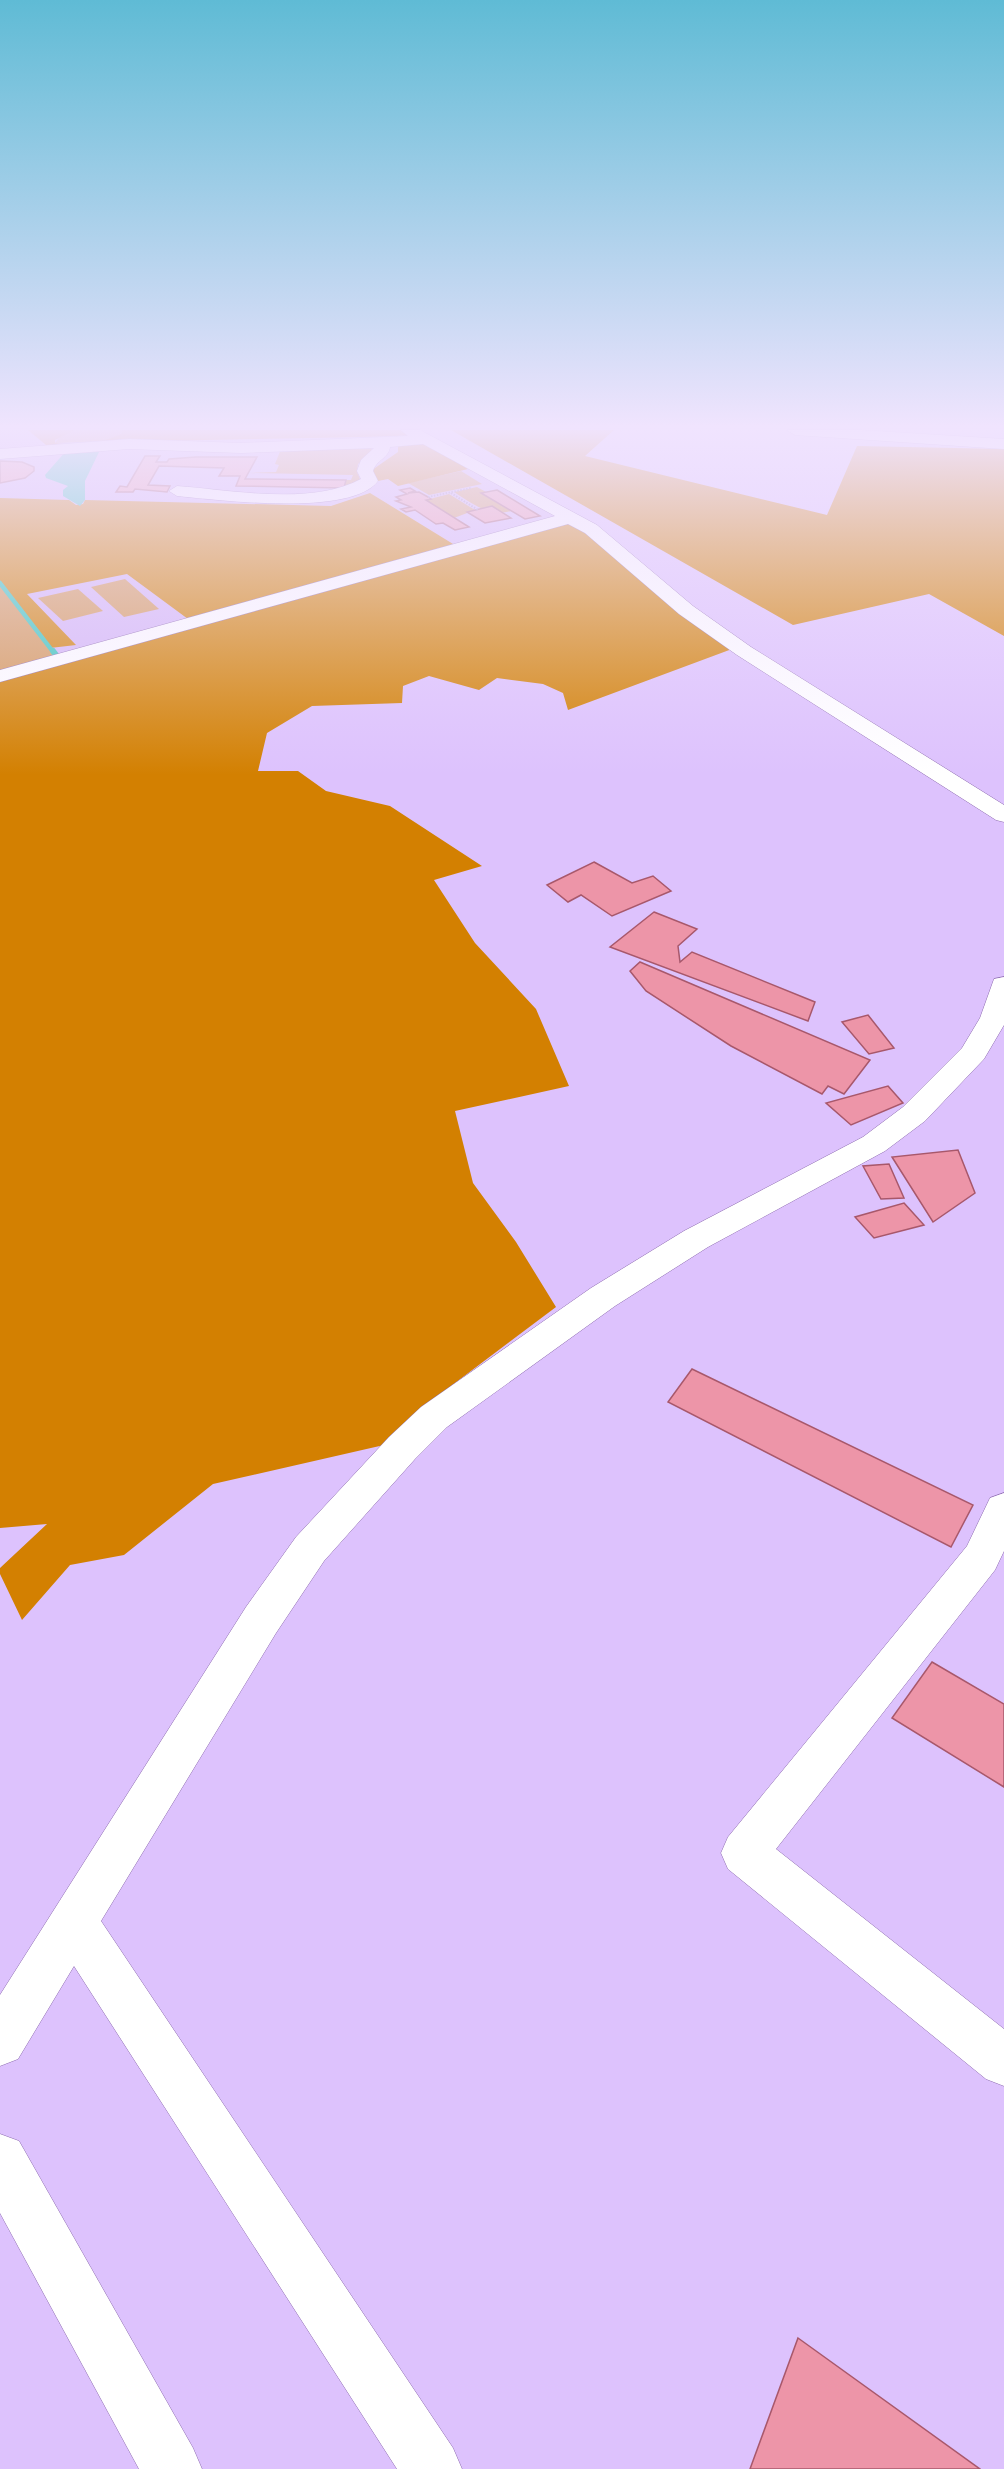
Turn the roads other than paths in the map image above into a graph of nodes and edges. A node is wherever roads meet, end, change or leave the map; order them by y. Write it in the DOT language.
graph roads {
  1 [pos="471,545"];
  2 [pos="609,545"];
  3 [pos="0,675"];
  4 [pos="1004,815"];
  5 [pos="1004,985"];
  6 [pos="1004,1509"];
  7 [pos="74,1923"];
  8 [pos="0,2041"];
  9 [pos="1004,2061"];
  10 [pos="0,2160"];
  11 [pos="172,2469"];
  12 [pos="432,2469"];
  1 -- 3 [label="street"];
  2 -- 4 [label="street"];
  5 -- 7 [label="street"];
  6 -- 9 [label="street"];
  7 -- 8 [label="street"];
  7 -- 12 [label="street"];
  10 -- 11 [label="street"];
}
